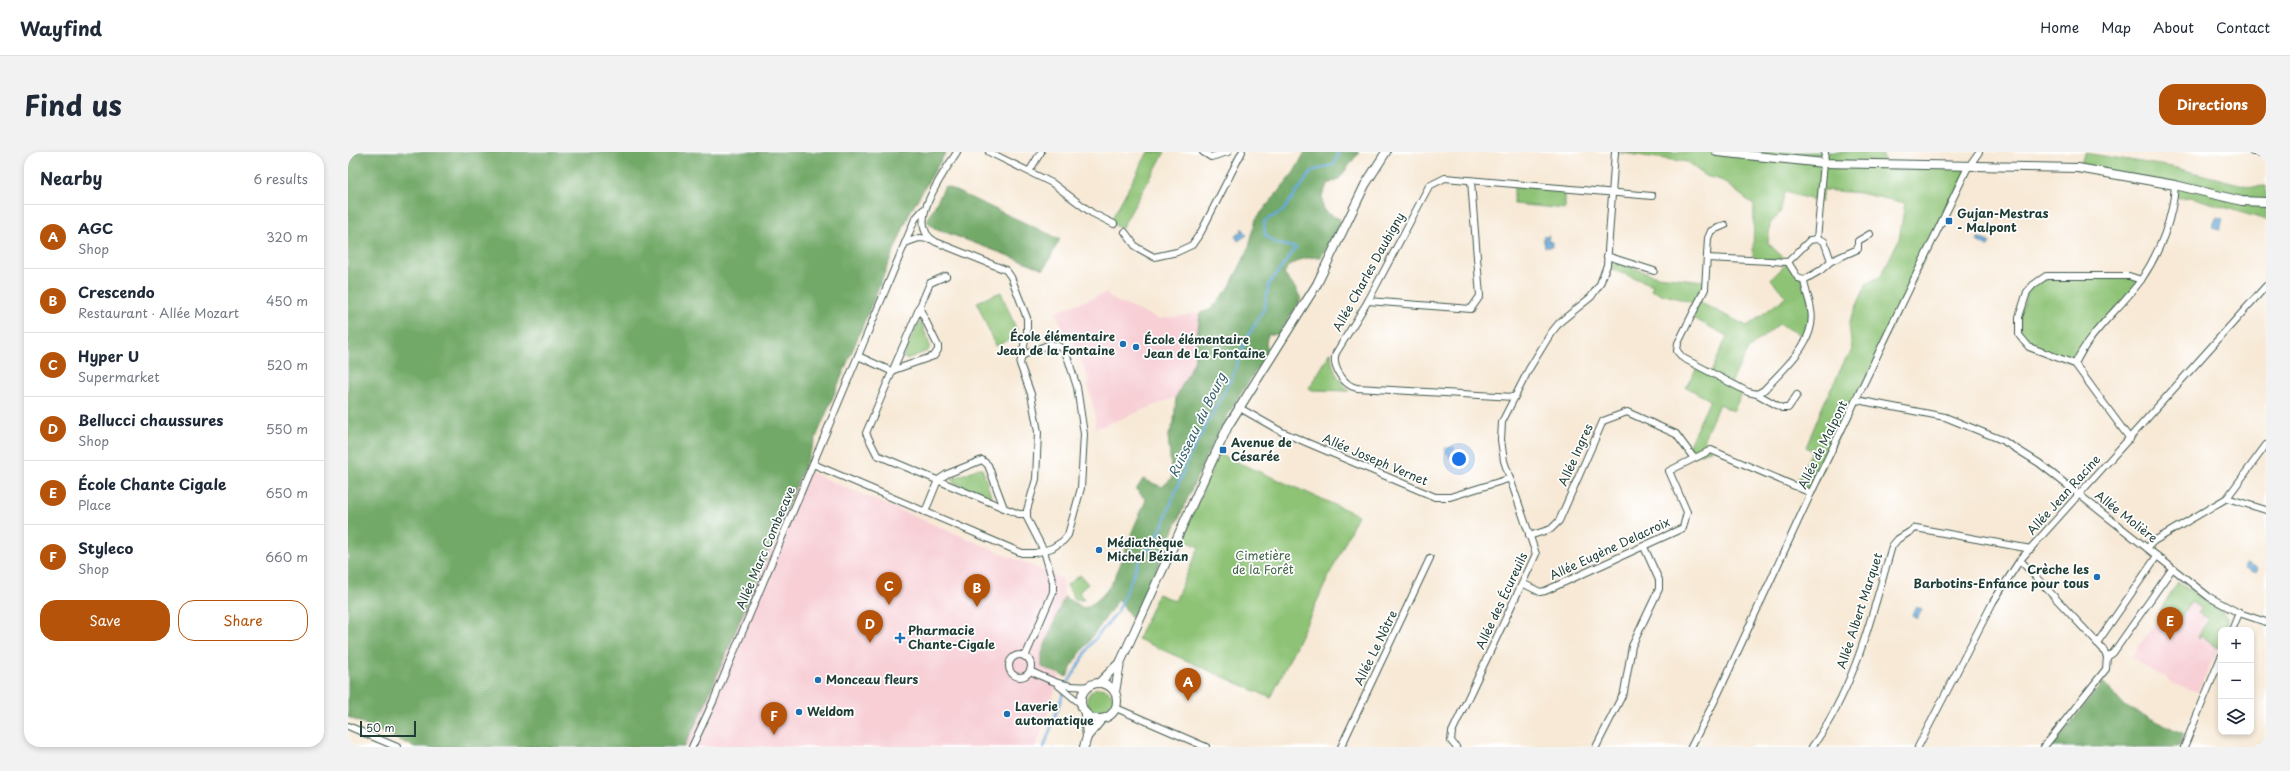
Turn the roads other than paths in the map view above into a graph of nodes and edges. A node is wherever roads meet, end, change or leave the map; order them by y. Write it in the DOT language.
graph roads {
  1 [pos="956,152"];
  2 [pos="989,152"];
  3 [pos="1042,152"];
  4 [pos="1203,152"];
  5 [pos="1228,152"];
  6 [pos="1241,152"];
  7 [pos="1379,152"];
  8 [pos="1386,152"];
  9 [pos="1615,152"];
  10 [pos="1717,152"];
  11 [pos="1825,152"];
  12 [pos="2253,152"];
  13 [pos="2266,153"];
  14 [pos="1978,154"];
  15 [pos="1824,163"];
  16 [pos="1970,165"];
  17 [pos="1375,167"];
  18 [pos="1030,170"];
  19 [pos="1471,181"];
  20 [pos="2175,185"];
  21 [pos="1612,193"];
  22 [pos="1652,196"];
  23 [pos="2266,202"];
  24 [pos="924,209"];
  25 [pos="1114,224"];
  26 [pos="1725,226"];
  27 [pos="1125,232"];
  28 [pos="1870,234"];
  29 [pos="930,239"];
  30 [pos="1817,239"];
  31 [pos="904,243"];
  32 [pos="1607,256"];
  33 [pos="1707,258"];
  34 [pos="1831,261"];
  35 [pos="1788,262"];
  36 [pos="1654,271"];
  37 [pos="946,276"];
  38 [pos="1804,280"];
  39 [pos="2141,280"];
  40 [pos="2266,286"];
  41 [pos="1368,301"];
  42 [pos="919,307"];
  43 [pos="858,356"];
  44 [pos="1021,356"];
  45 [pos="2075,364"];
  46 [pos="891,371"];
  47 [pos="1757,394"];
  48 [pos="1797,395"];
  49 [pos="1514,397"];
  50 [pos="1857,400"];
  51 [pos="1238,407"];
  52 [pos="2130,439"];
  53 [pos="2266,445"];
  54 [pos="1693,457"];
  55 [pos="813,464"];
  56 [pos="1508,478"];
  57 [pos="938,480"];
  58 [pos="1811,493"];
  59 [pos="2078,494"];
  60 [pos="2227,498"];
  61 [pos="1004,508"];
  62 [pos="2266,510"];
  63 [pos="925,512"];
  64 [pos="1027,514"];
  65 [pos="1529,536"];
  66 [pos="1644,547"];
  67 [pos="2031,548"];
  68 [pos="2148,548"];
  69 [pos="1044,551"];
  70 [pos="2158,556"];
  71 [pos="1430,558"];
  72 [pos="2020,560"];
  73 [pos="2172,568"];
  74 [pos="1524,584"];
  75 [pos="2239,614"];
  76 [pos="2266,622"];
  77 [pos="2233,627"];
  78 [pos="2097,643"];
  79 [pos="1026,657"];
  80 [pos="2107,657"];
  81 [pos="1120,663"];
  82 [pos="2219,663"];
  83 [pos="1030,670"];
  84 [pos="1056,683"];
  85 [pos="1099,683"];
  86 [pos="1089,686"];
  87 [pos="1115,692"];
  88 [pos="1081,704"];
  89 [pos="1116,708"];
  90 [pos="1085,714"];
  91 [pos="1101,720"];
  92 [pos="348,726"];
  93 [pos="1087,737"];
  94 [pos="2266,744"];
  95 [pos="397,747"];
  96 [pos="692,747"];
  97 [pos="1084,747"];
  98 [pos="1206,747"];
  99 [pos="1341,747"];
  100 [pos="1456,747"];
  101 [pos="1596,747"];
  102 [pos="1691,747"];
  103 [pos="1812,747"];
  104 [pos="1918,747"];
  105 [pos="2044,747"];
  106 [pos="2184,747"];
  107 [pos="2263,747"];
  1 -- 24 [label="street, Allée Marc Combecave"];
  2 -- 18 [label="street"];
  3 -- 18 [label="street"];
  4 -- 5 [label="street"];
  6 -- 27 [label="street"];
  7 -- 17 [label="street"];
  8 -- 17 [label="street"];
  9 -- 21 [label="street, Allée des Écureuils"];
  10 -- 15 [label="street"];
  11 -- 15 [label="street"];
  12 -- 13 [label="street"];
  14 -- 16 [label="street, Allée de Malpont"];
  15 -- 16 [label="street"];
  15 -- 30 [label="street"];
  16 -- 20 [label="street"];
  16 -- 50 [label="street, Allée de Malpont"];
  17 -- 51 [label="street"];
  18 -- 25 [label="street"];
  19 -- 21 [label="street, Allée Charles Daubigny"];
  19 -- 41 [label="street, Allée Charles Daubigny"];
  19 -- 41 [label="street"];
  20 -- 23 [label="street"];
  20 -- 39 [label="street"];
  21 -- 22 [label="street"];
  21 -- 32 [label="street, Allée des Écureuils"];
  24 -- 29 [label="street, Allée Marc Combecave"];
  24 -- 31 [label="street, Allée Marc Combecave"];
  26 -- 33 [label="street"];
  28 -- 34 [label="street"];
  29 -- 31 [label="street"];
  29 -- 44 [label="street"];
  30 -- 34 [label="street"];
  30 -- 35 [label="street"];
  31 -- 43 [label="street, Allée Marc Combecave"];
  32 -- 36 [label="street"];
  32 -- 49 [label="street, Allée des Écureuils"];
  33 -- 35 [label="street"];
  33 -- 47 [label="street"];
  34 -- 38 [label="street"];
  35 -- 38 [label="street"];
  37 -- 42 [label="street"];
  38 -- 47 [label="street"];
  39 -- 45 [label="street"];
  39 -- 45 [label="street"];
  40 -- 52 [label="street, Allée Jean Racine"];
  41 -- 49 [label="street, Allée Charles Daubigny"];
  42 -- 46 [label="street"];
  42 -- 46 [label="street"];
  43 -- 46 [label="street"];
  43 -- 55 [label="street, Allée Marc Combecave"];
  44 -- 64 [label="street"];
  44 -- 69 [label="street"];
  45 -- 52 [label="street"];
  46 -- 57 [label="street"];
  47 -- 48 [label="street"];
  49 -- 56 [label="street, Allée des Écureuils"];
  50 -- 58 [label="street, Allée de Malpont"];
  50 -- 59 [label="street, Allée Molière"];
  51 -- 56 [label="street, Allée Joseph Vernet"];
  51 -- 81 [label="street"];
  52 -- 59 [label="street, Allée Jean Racine"];
  53 -- 60 [label="street"];
  54 -- 58 [label="street, Allée Eugène Delacroix"];
  54 -- 65 [label="street, Allée Ingres"];
  54 -- 66 [label="street, Allée Eugène Delacroix"];
  55 -- 63 [label="street"];
  55 -- 96 [label="street, Allée Marc Combecave"];
  56 -- 65 [label="street, Allée des Écureuils"];
  57 -- 61 [label="street"];
  57 -- 61 [label="street"];
  57 -- 63 [label="street"];
  58 -- 102 [label="street, Allée de Malpont"];
  59 -- 67 [label="street, Allée Jean Racine"];
  59 -- 68 [label="street, Allée Molière"];
  60 -- 62 [label="street"];
  60 -- 68 [label="street"];
  61 -- 64 [label="street"];
  63 -- 69 [label="street"];
  64 -- 69 [label="street"];
  65 -- 74 [label="street, Allée des Écureuils"];
  66 -- 74 [label="street, Allée Eugène Delacroix"];
  66 -- 101 [label="street"];
  67 -- 72 [label="street, Allée Jean Racine"];
  67 -- 103 [label="street, Allée Albert Marquet"];
  68 -- 70 [label="street, Allée Molière"];
  69 -- 79 [label="street"];
  70 -- 73 [label="street, Allée Molière"];
  70 -- 78 [label="street"];
  71 -- 99 [label="street, Allée Le Nôtre"];
  72 -- 78 [label="street"];
  72 -- 104 [label="street, Allée Jean Racine"];
  73 -- 75 [label="street, Allée Molière"];
  73 -- 80 [label="street"];
  74 -- 100 [label="street, Allée des Écureuils"];
  75 -- 76 [label="street, Allée Molière"];
  75 -- 77 [label="street"];
  78 -- 80 [label="street"];
  79 -- 83 [label="street"];
  79 -- 83 [label="street"];
  80 -- 105 [label="street"];
  81 -- 85 [label="street"];
  81 -- 87 [label="street"];
  82 -- 106 [label="street"];
  83 -- 84 [label="street"];
  84 -- 86 [label="street"];
  84 -- 88 [label="street"];
  85 -- 86 [label="street"];
  85 -- 87 [label="street"];
  86 -- 88 [label="street"];
  87 -- 89 [label="street"];
  88 -- 90 [label="street"];
  89 -- 91 [label="street"];
  89 -- 98 [label="street"];
  90 -- 91 [label="street"];
  90 -- 93 [label="street"];
  91 -- 93 [label="street"];
  92 -- 95 [label="street"];
  93 -- 97 [label="street"];
  94 -- 107 [label="street"];
}
